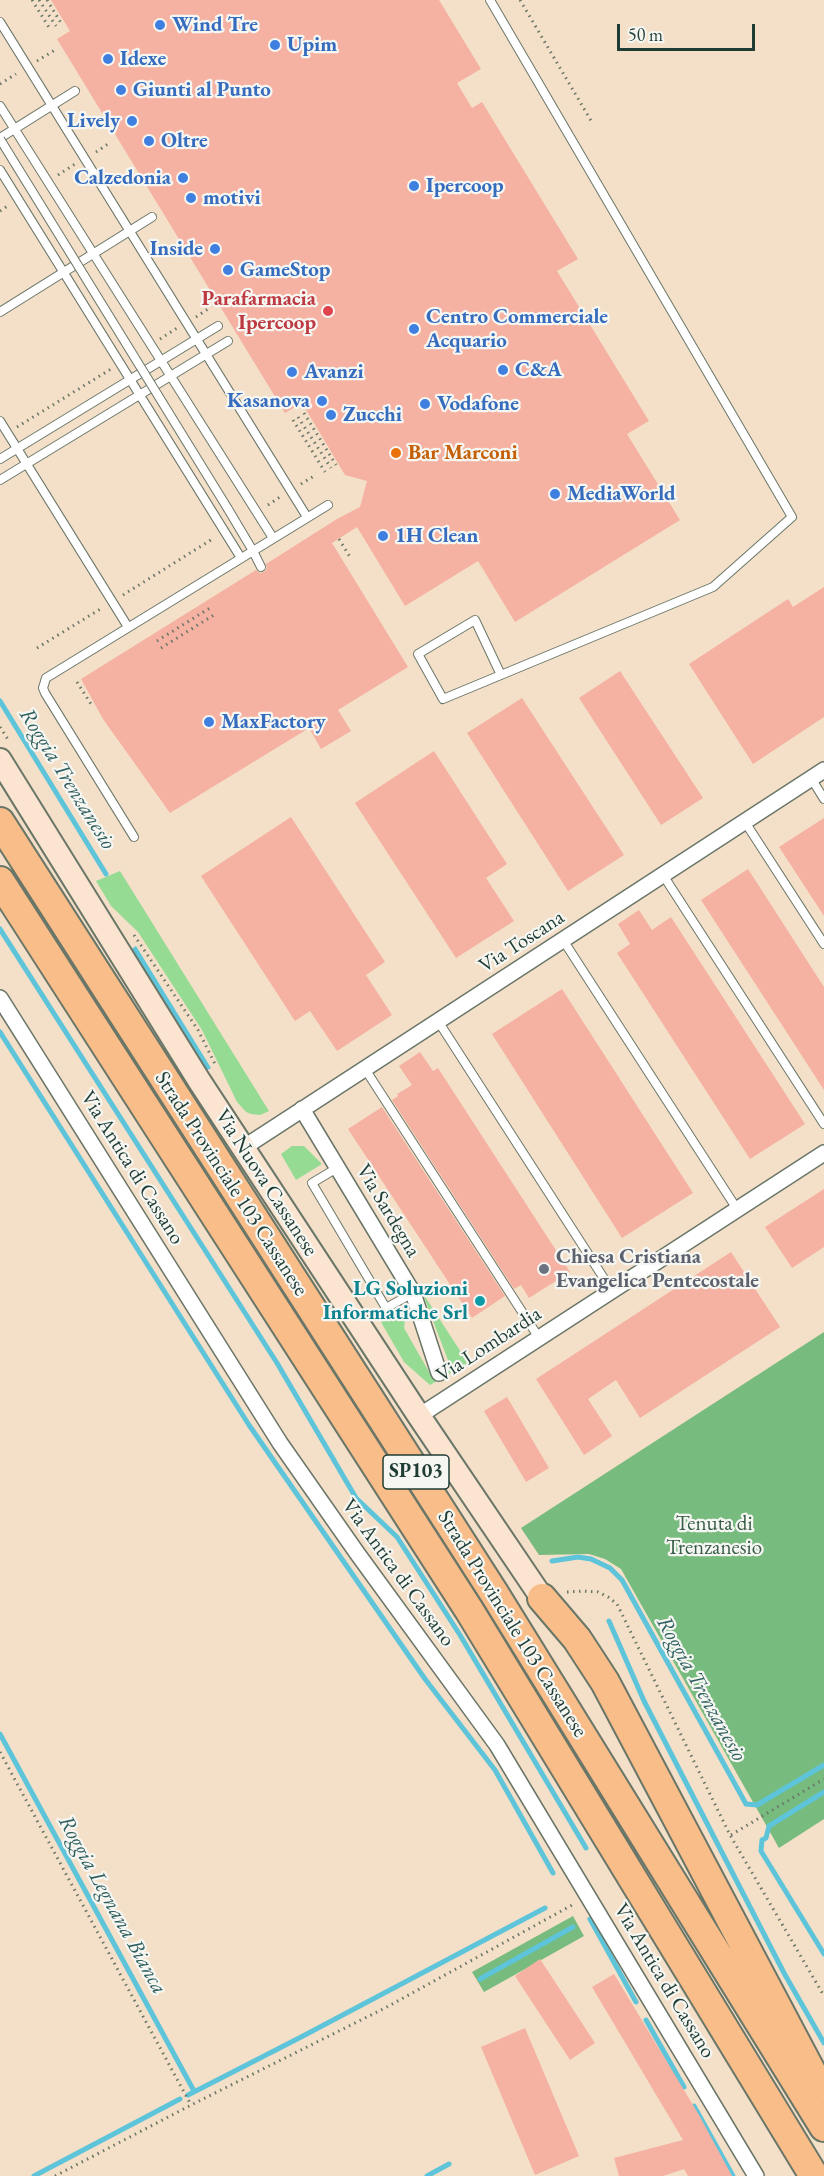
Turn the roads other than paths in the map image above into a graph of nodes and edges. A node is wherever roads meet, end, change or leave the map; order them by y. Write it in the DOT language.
graph roads {
  1 [pos="490,0"];
  2 [pos="0,22"];
  3 [pos="75,91"];
  4 [pos="0,106"];
  5 [pos="52,106"];
  6 [pos="14,129"];
  7 [pos="0,138"];
  8 [pos="0,170"];
  9 [pos="152,217"];
  10 [pos="129,231"];
  11 [pos="93,254"];
  12 [pos="64,272"];
  13 [pos="0,312"];
  14 [pos="218,326"];
  15 [pos="196,339"];
  16 [pos="228,341"];
  17 [pos="206,354"];
  18 [pos="161,362"];
  19 [pos="171,377"];
  20 [pos="131,380"];
  21 [pos="140,395"];
  22 [pos="0,421"];
  23 [pos="17,449"];
  24 [pos="0,459"];
  25 [pos="27,464"];
  26 [pos="0,480"];
  27 [pos="328,505"];
  28 [pos="307,517"];
  29 [pos="273,538"];
  30 [pos="253,551"];
  31 [pos="241,558"];
  32 [pos="261,567"];
  33 [pos="128,627"];
  34 [pos="501,675"];
  35 [pos="0,760"];
  36 [pos="818,774"];
  37 [pos="824,799"];
  38 [pos="0,822"];
  39 [pos="745,822"];
  40 [pos="134,837"];
  41 [pos="663,875"];
  42 [pos="3,888"];
  43 [pos="563,940"];
  44 [pos="824,944"];
  45 [pos="0,998"];
  46 [pos="438,1022"];
  47 [pos="365,1069"];
  48 [pos="302,1110"];
  49 [pos="824,1125"];
  50 [pos="243,1148"];
  51 [pos="824,1152"];
  52 [pos="337,1168"];
  53 [pos="737,1209"];
  54 [pos="612,1291"];
  55 [pos="413,1293"];
  56 [pos="538,1338"];
  57 [pos="439,1373"];
  58 [pos="419,1416"];
  59 [pos="542,1598"];
  60 [pos="824,2097"];
  61 [pos="824,2127"];
  62 [pos="756,2176"];
  63 [pos="814,2176"];
  1 -- 34 [label="lane"];
  2 -- 5 [label="lane"];
  3 -- 5 [label="lane"];
  4 -- 6 [label="lane"];
  5 -- 6 [label="lane"];
  5 -- 10 [label="lane"];
  6 -- 7 [label="lane"];
  6 -- 11 [label="lane"];
  7 -- 30 [label="lane, bridge"];
  8 -- 12 [label="lane"];
  9 -- 10 [label="lane"];
  10 -- 11 [label="lane"];
  10 -- 15 [label="lane"];
  11 -- 12 [label="lane"];
  11 -- 18 [label="lane"];
  12 -- 13 [label="lane"];
  12 -- 20 [label="lane"];
  14 -- 15 [label="lane"];
  15 -- 17 [label="lane"];
  15 -- 18 [label="lane"];
  16 -- 17 [label="lane"];
  17 -- 19 [label="lane"];
  17 -- 28 [label="lane"];
  18 -- 19 [label="lane"];
  18 -- 20 [label="lane"];
  19 -- 21 [label="lane"];
  19 -- 29 [label="lane"];
  20 -- 21 [label="lane"];
  20 -- 23 [label="lane"];
  21 -- 25 [label="lane"];
  21 -- 31 [label="lane"];
  22 -- 23 [label="lane"];
  23 -- 24 [label="lane"];
  23 -- 25 [label="lane"];
  25 -- 26 [label="lane"];
  25 -- 33 [label="lane"];
  27 -- 28 [label="lane"];
  28 -- 29 [label="lane"];
  29 -- 30 [label="lane"];
  30 -- 31 [label="lane"];
  30 -- 32 [label="lane"];
  31 -- 33 [label="lane"];
  33 -- 40 [label="lane"];
  34 -- 34 [label="lane"];
  35 -- 50 [label="street, Via Nuova Cassanese / SP103"];
  36 -- 37 [label="lane"];
  36 -- 39 [label="street, Via Toscana"];
  38 -- 61 [label="highway, Strada Provinciale 103 Cassanese / SP103"];
  39 -- 41 [label="street, Via Toscana"];
  39 -- 44 [label="lane"];
  41 -- 43 [label="street, Via Toscana"];
  41 -- 49 [label="lane"];
  42 -- 63 [label="highway, Strada Provinciale 103 Cassanese / SP103"];
  43 -- 46 [label="street, Via Toscana"];
  43 -- 53 [label="lane"];
  45 -- 62 [label="street, Via Antica di Cassano"];
  46 -- 47 [label="street, Via Toscana"];
  46 -- 54 [label="lane"];
  47 -- 48 [label="street, Via Toscana"];
  47 -- 56 [label="lane"];
  48 -- 50 [label="street, Via Toscana"];
  48 -- 52 [label="street, Via Sardegna"];
  50 -- 58 [label="street, Via Nuova Cassanese / SP103"];
  51 -- 53 [label="street, Via Lombardia"];
  52 -- 55 [label="street, Via Sardegna"];
  52 -- 55 [label="lane"];
  53 -- 54 [label="street, Via Lombardia"];
  54 -- 56 [label="street, Via Lombardia"];
  55 -- 57 [label="street, Via Sardegna"];
  56 -- 58 [label="street, Via Lombardia"];
  58 -- 59 [label="street, Via Nuova Cassanese / SP103"];
  59 -- 60 [label="highway, SP103"];
}
